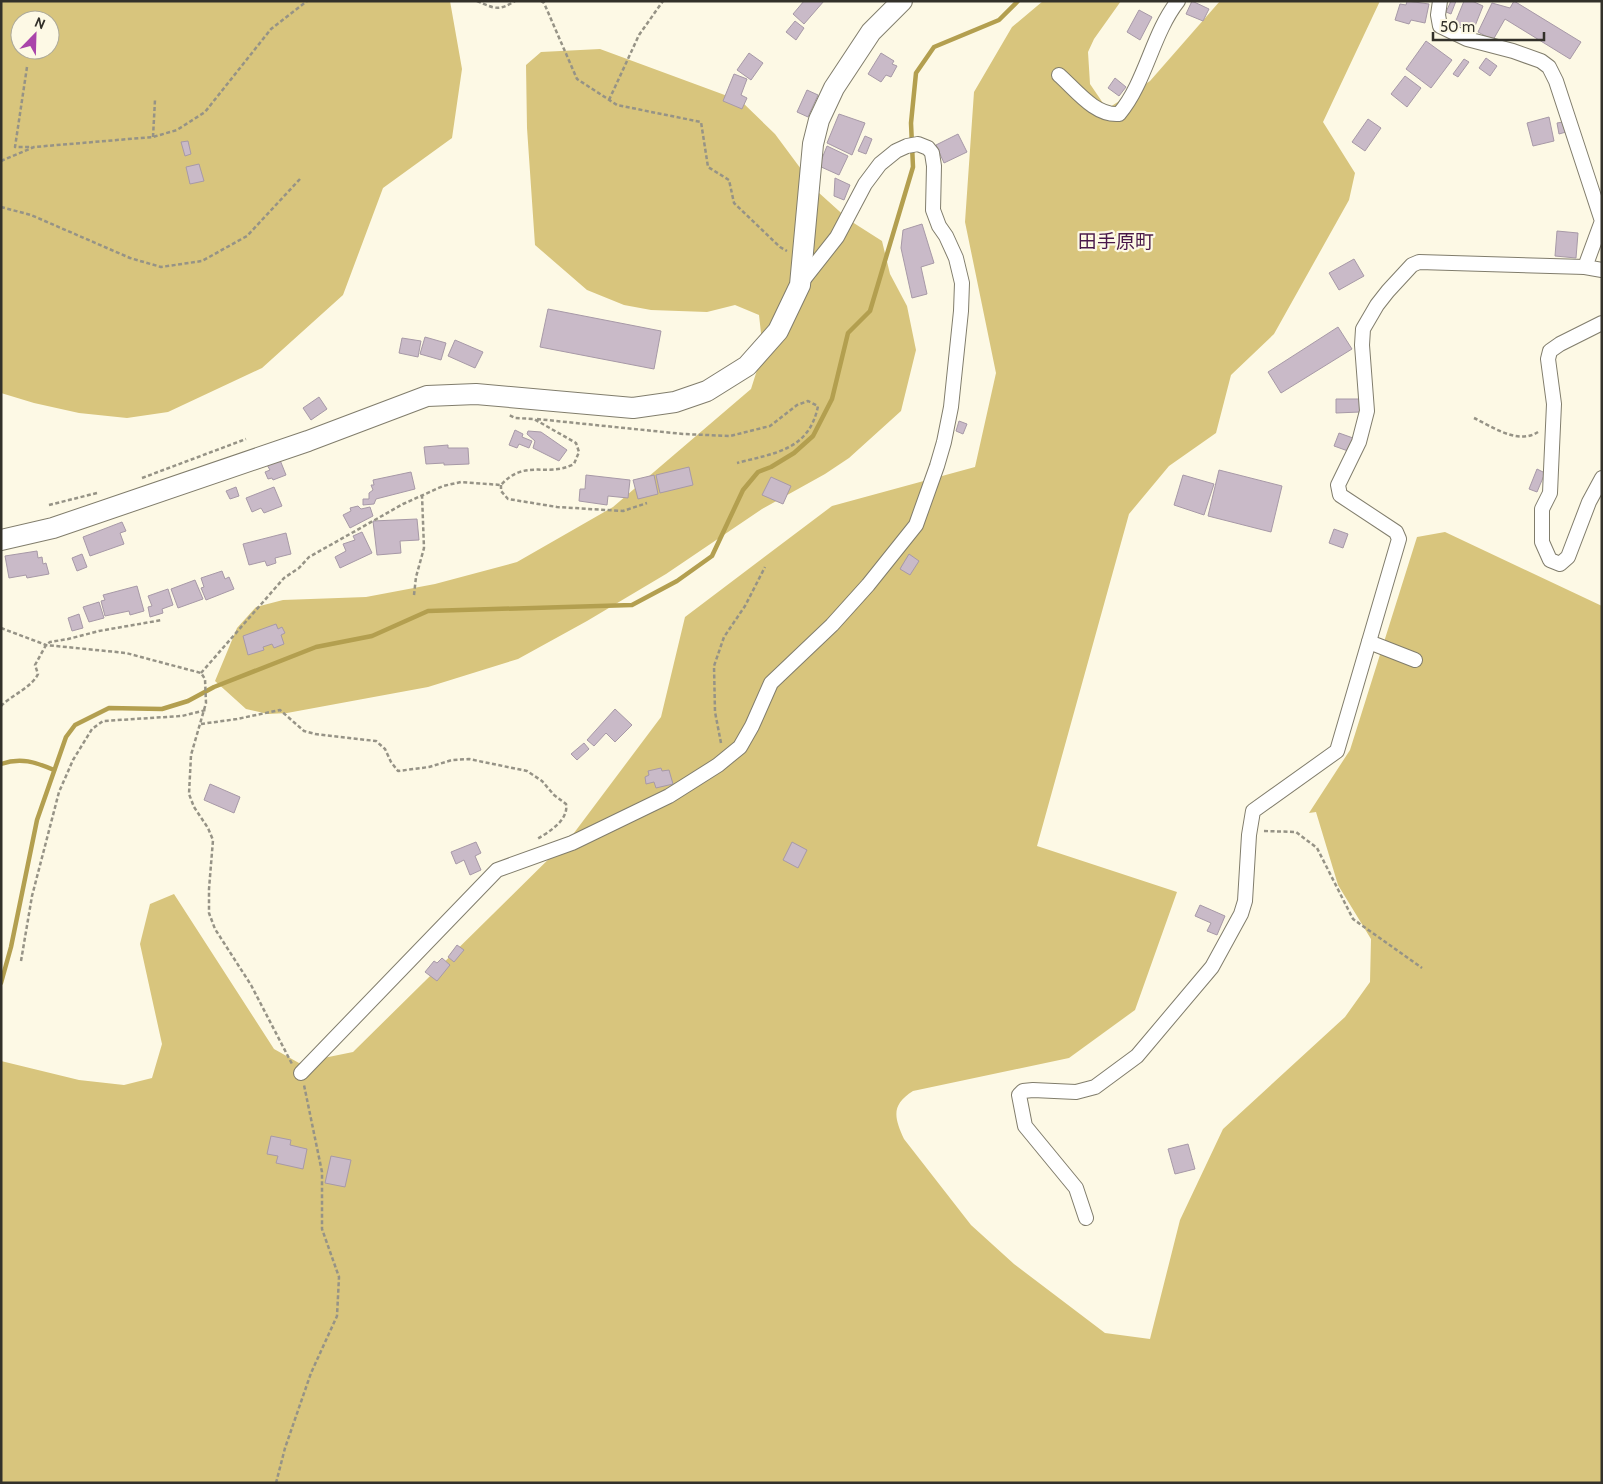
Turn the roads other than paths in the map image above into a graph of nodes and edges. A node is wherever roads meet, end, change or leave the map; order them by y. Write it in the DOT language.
graph roads {
  1 [pos="902,1"];
  2 [pos="1178,1"];
  3 [pos="1440,1"];
  4 [pos="1060,75"];
  5 [pos="1585,267"];
  6 [pos="1602,270"];
  7 [pos="800,285"];
  8 [pos="1602,323"];
  9 [pos="1602,478"];
  10 [pos="1,540"];
  11 [pos="1369,642"];
  12 [pos="1415,660"];
  13 [pos="301,1073"];
  14 [pos="1086,1218"];
  1 -- 7 [label="street"];
  2 -- 4 [label="street"];
  3 -- 5 [label="street"];
  5 -- 6 [label="street"];
  5 -- 11 [label="street"];
  7 -- 10 [label="street"];
  7 -- 13 [label="street"];
  8 -- 9 [label="street"];
  11 -- 12 [label="street"];
  11 -- 14 [label="street"];
}
